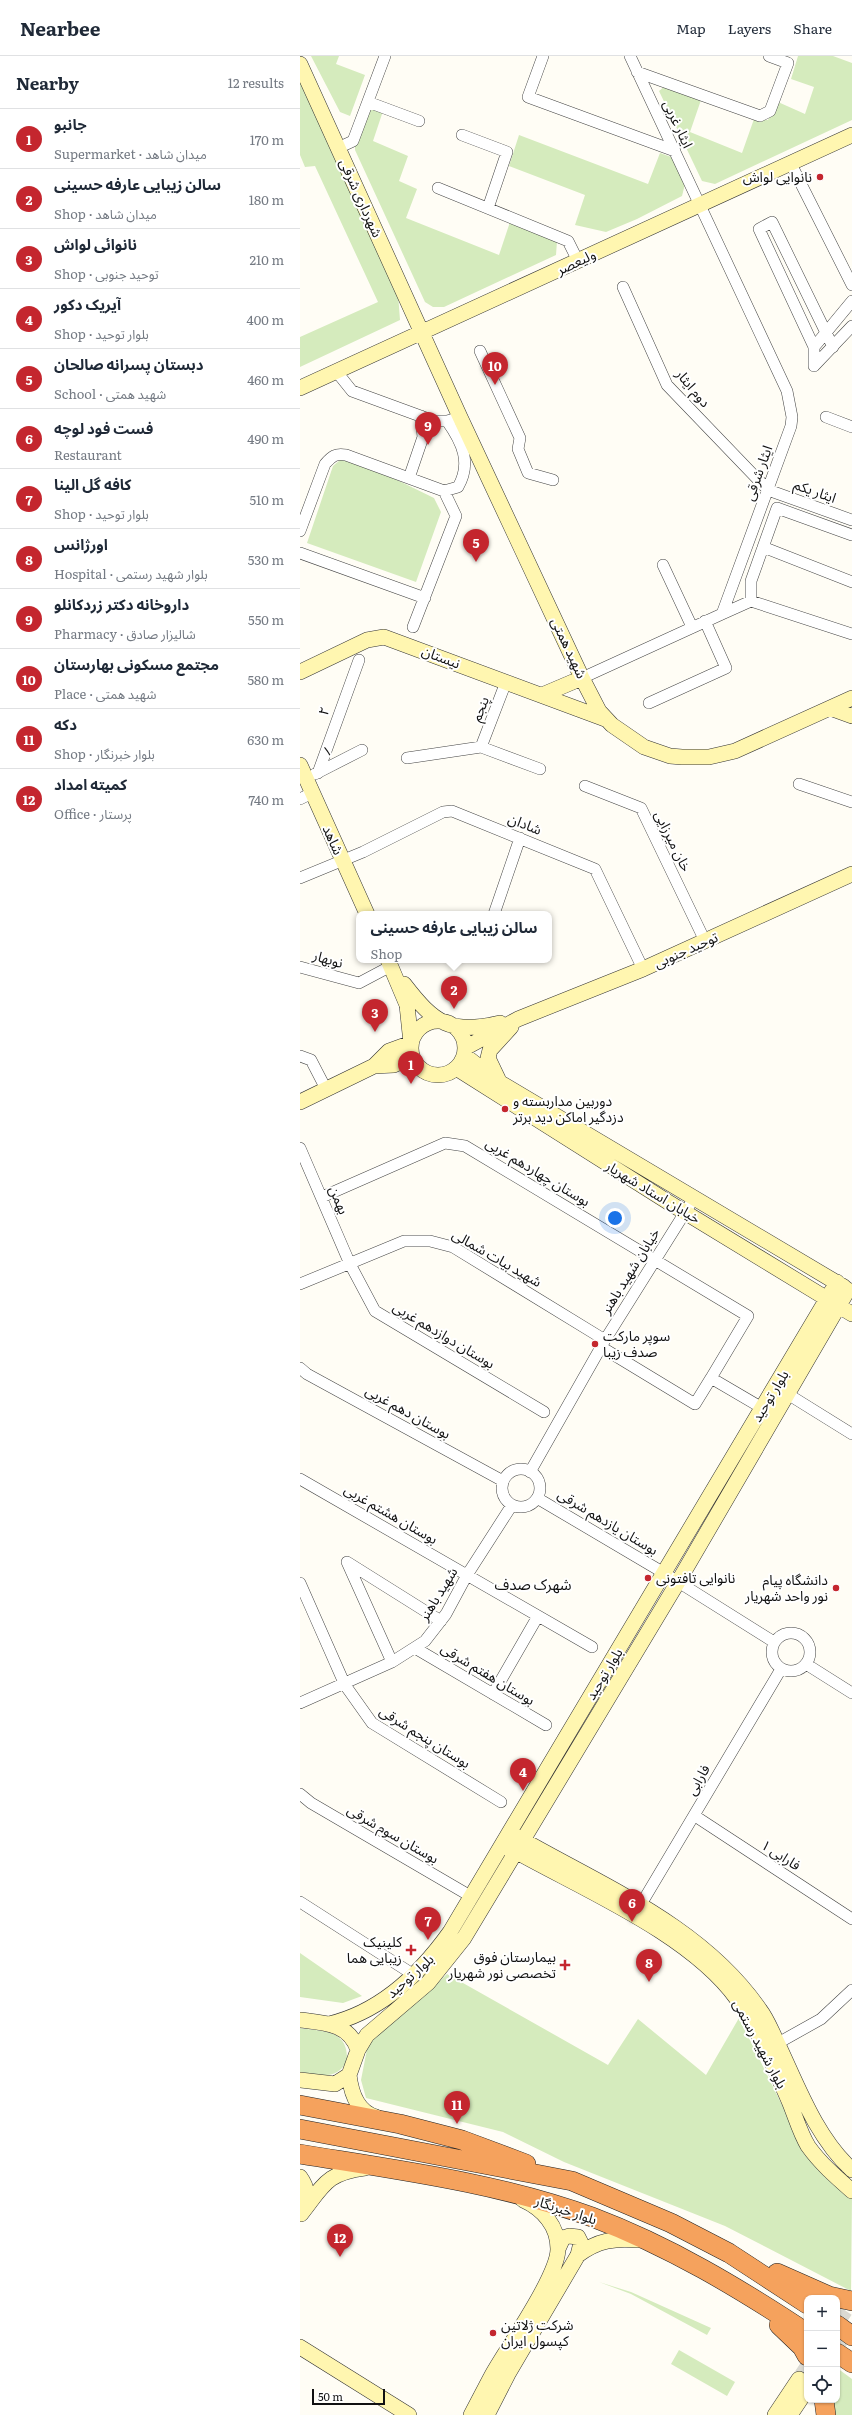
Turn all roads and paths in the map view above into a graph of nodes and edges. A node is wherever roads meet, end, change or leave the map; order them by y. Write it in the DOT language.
graph roads {
  1 [pos="385,56"];
  2 [pos="543,56"];
  3 [pos="630,56"];
  4 [pos="769,56"];
  5 [pos="300,64"];
  6 [pos="637,72"];
  7 [pos="368,102"];
  8 [pos="419,120"];
  9 [pos="462,135"];
  10 [pos="852,135"];
  11 [pos="338,148"];
  12 [pos="675,151"];
  13 [pos="790,162"];
  14 [pos="438,188"];
  15 [pos="699,205"];
  16 [pos="488,208"];
  17 [pos="578,261"];
  18 [pos="852,285"];
  19 [pos="623,287"];
  20 [pos="852,301"];
  21 [pos="852,326"];
  22 [pos="421,332"];
  23 [pos="826,332"];
  24 [pos="814,347"];
  25 [pos="833,347"];
  26 [pos="480,350"];
  27 [pos="336,371"];
  28 [pos="300,388"];
  29 [pos="421,416"];
  30 [pos="826,417"];
  31 [pos="454,419"];
  32 [pos="852,427"];
  33 [pos="409,478"];
  34 [pos="552,480"];
  35 [pos="768,490"];
  36 [pos="444,491"];
  37 [pos="852,520"];
  38 [pos="300,531"];
  39 [pos="852,535"];
  40 [pos="763,547"];
  41 [pos="300,553"];
  42 [pos="664,566"];
  43 [pos="852,582"];
  44 [pos="425,598"];
  45 [pos="751,601"];
  46 [pos="722,614"];
  47 [pos="705,622"];
  48 [pos="413,627"];
  49 [pos="692,627"];
  50 [pos="852,634"];
  51 [pos="359,660"];
  52 [pos="300,672"];
  53 [pos="582,678"];
  54 [pos="506,682"];
  55 [pos="542,695"];
  56 [pos="852,698"];
  57 [pos="649,703"];
  58 [pos="830,708"];
  59 [pos="852,716"];
  60 [pos="606,719"];
  61 [pos="481,747"];
  62 [pos="362,750"];
  63 [pos="406,758"];
  64 [pos="540,769"];
  65 [pos="308,772"];
  66 [pos="799,784"];
  67 [pos="585,786"];
  68 [pos="306,796"];
  69 [pos="852,802"];
  70 [pos="520,838"];
  71 [pos="343,860"];
  72 [pos="852,874"];
  73 [pos="300,878"];
  74 [pos="366,911"];
  75 [pos="495,911"];
  76 [pos="705,941"];
  77 [pos="390,963"];
  78 [pos="300,966"];
  79 [pos="643,969"];
  80 [pos="518,1019"];
  81 [pos="450,1025"];
  82 [pos="412,1050"];
  83 [pos="464,1052"];
  84 [pos="300,1056"];
  85 [pos="456,1068"];
  86 [pos="499,1082"];
  87 [pos="326,1089"];
  88 [pos="300,1102"];
  89 [pos="300,1148"];
  90 [pos="677,1188"];
  91 [pos="322,1197"];
  92 [pos="694,1198"];
  93 [pos="663,1199"];
  94 [pos="712,1208"];
  95 [pos="684,1212"];
  96 [pos="703,1222"];
  97 [pos="655,1258"];
  98 [pos="350,1264"];
  99 [pos="300,1284"];
  100 [pos="846,1288"];
  101 [pos="833,1302"];
  102 [pos="852,1314"];
  103 [pos="603,1344"];
  104 [pos="300,1368"];
  105 [pos="711,1378"];
  106 [pos="786,1393"];
  107 [pos="695,1404"];
  108 [pos="544,1412"];
  109 [pos="768,1412"];
  110 [pos="852,1434"];
  111 [pos="530,1472"];
  112 [pos="300,1479"];
  113 [pos="503,1481"];
  114 [pos="537,1498"];
  115 [pos="512,1505"];
  116 [pos="664,1572"];
  117 [pos="467,1575"];
  118 [pos="678,1582"];
  119 [pos="300,1583"];
  120 [pos="538,1616"];
  121 [pos="441,1621"];
  122 [pos="774,1642"];
  123 [pos="592,1647"];
  124 [pos="415,1648"];
  125 [pos="392,1662"];
  126 [pos="806,1664"];
  127 [pos="781,1669"];
  128 [pos="345,1685"];
  129 [pos="852,1693"];
  130 [pos="493,1694"];
  131 [pos="300,1703"];
  132 [pos="546,1725"];
  133 [pos="300,1794"];
  134 [pos="501,1802"];
  135 [pos="694,1816"];
  136 [pos="513,1842"];
  137 [pos="535,1855"];
  138 [pos="472,1897"];
  139 [pos="300,1902"];
  140 [pos="640,1906"];
  141 [pos="852,1919"];
  142 [pos="414,1975"];
  143 [pos="852,1990"];
  144 [pos="300,2020"];
  145 [pos="329,2024"];
  146 [pos="771,2047"];
  147 [pos="358,2050"];
  148 [pos="349,2075"];
  149 [pos="300,2080"];
  150 [pos="300,2105"];
  151 [pos="400,2124"];
  152 [pos="300,2129"];
  153 [pos="300,2154"];
  154 [pos="373,2166"];
  155 [pos="852,2170"];
  156 [pos="300,2177"];
  157 [pos="572,2181"];
  158 [pos="500,2190"];
  159 [pos="852,2191"];
  160 [pos="300,2215"];
  161 [pos="645,2240"];
  162 [pos="558,2249"];
  163 [pos="729,2253"];
  164 [pos="578,2255"];
  165 [pos="743,2291"];
  166 [pos="852,2301"];
  167 [pos="804,2302"];
  168 [pos="840,2327"];
  169 [pos="804,2331"];
  170 [pos="852,2336"];
  171 [pos="300,2347"];
  172 [pos="804,2351"];
  173 [pos="840,2355"];
  174 [pos="852,2363"];
  175 [pos="803,2385"];
  176 [pos="824,2403"];
  177 [pos="409,2415"];
  178 [pos="471,2415"];
  179 [pos="487,2415"];
  180 [pos="776,2415"];
  181 [pos="790,2415"];
  182 [pos="826,2415"];
  1 -- 7 [label="street"];
  2 -- 12 [label="street"];
  3 -- 6 [label="street, ایثار غربی"];
  4 -- 6 [label="street"];
  5 -- 11 [label="street, شهرداری شرقی"];
  6 -- 12 [label="street, ایثار غربی"];
  7 -- 8 [label="street"];
  7 -- 11 [label="street"];
  9 -- 16 [label="street"];
  10 -- 13 [label="street, ولیعصر"];
  11 -- 22 [label="street, شهرداری شرقی"];
  12 -- 15 [label="street, ایثار غربی"];
  13 -- 15 [label="street, ولیعصر"];
  13 -- 18 [label="street"];
  14 -- 16 [label="street"];
  15 -- 17 [label="street, ولیعصر"];
  15 -- 35 [label="street, ایثار شرقی"];
  16 -- 17 [label="street"];
  17 -- 22 [label="street, ولیعصر"];
  19 -- 35 [label="street, دوم ایثار"];
  20 -- 23 [label="street"];
  21 -- 25 [label="street"];
  22 -- 27 [label="street, ولیعصر"];
  22 -- 31 [label="street, شهید همتی"];
  23 -- 24 [label="street"];
  23 -- 24 [label="street"];
  23 -- 25 [label="street"];
  24 -- 25 [label="street"];
  26 -- 34 [label="street"];
  27 -- 28 [label="street, ولیعصر"];
  27 -- 29 [label="street"];
  29 -- 31 [label="street"];
  29 -- 33 [label="street"];
  30 -- 32 [label="street"];
  31 -- 36 [label="street"];
  31 -- 53 [label="street, شهید همتی"];
  33 -- 36 [label="street"];
  33 -- 38 [label="street"];
  35 -- 37 [label="street, ایثار یکم"];
  35 -- 46 [label="street, ایثار شرقی"];
  36 -- 44 [label="street"];
  39 -- 40 [label="street"];
  40 -- 43 [label="street"];
  40 -- 45 [label="street"];
  41 -- 44 [label="street"];
  42 -- 49 [label="street"];
  44 -- 48 [label="street"];
  45 -- 46 [label="street"];
  45 -- 50 [label="street"];
  46 -- 47 [label="street"];
  47 -- 49 [label="street"];
  47 -- 57 [label="street"];
  49 -- 53 [label="street"];
  51 -- 65 [label="street, ۲"];
  52 -- 54 [label="street, نيستان"];
  53 -- 55 [label="street"];
  53 -- 60 [label="street, شهید همتی"];
  54 -- 55 [label="street, نيستان"];
  54 -- 61 [label="street, پنجم"];
  55 -- 60 [label="street, نيستان"];
  56 -- 58 [label="street, شهید همتی"];
  58 -- 59 [label="street"];
  58 -- 60 [label="street, شهید همتی"];
  61 -- 63 [label="street"];
  61 -- 64 [label="street"];
  62 -- 65 [label="street, ۱"];
  65 -- 68 [label="street, شاهد"];
  66 -- 69 [label="street"];
  67 -- 76 [label="street, خان میرزایی"];
  68 -- 71 [label="street, شاهد"];
  70 -- 71 [label="street, شادان"];
  70 -- 75 [label="street"];
  70 -- 79 [label="street, شادان"];
  71 -- 73 [label="street, شادان"];
  71 -- 74 [label="street, شاهد"];
  72 -- 76 [label="street, توحید جنوبی"];
  76 -- 79 [label="street, توحید جنوبی"];
  77 -- 78 [label="street, نوبهار"];
  77 -- 81 [label="street"];
  77 -- 82 [label="street"];
  79 -- 80 [label="street, توحید جنوبی"];
  80 -- 81 [label="street, توحید جنوبی"];
  80 -- 83 [label="street, توحید جنوبی"];
  80 -- 86 [label="street"];
  81 -- 82 [label="street"];
  81 -- 83 [label="street"];
  82 -- 85 [label="street"];
  82 -- 87 [label="street"];
  83 -- 85 [label="street"];
  83 -- 86 [label="street, خیابان استاد شهریار"];
  84 -- 87 [label="street"];
  85 -- 93 [label="street, خیابان استاد شهریار"];
  86 -- 90 [label="street, خیابان استاد شهریار"];
  87 -- 88 [label="street"];
  89 -- 91 [label="street, بهمن"];
  90 -- 92 [label="street, خیابان استاد شهریار"];
  90 -- 93 [label="street"];
  91 -- 97 [label="street, بوستان چهاردهم غربی"];
  91 -- 98 [label="street, بهمن"];
  92 -- 94 [label="street, خیابان استاد شهریار"];
  92 -- 95 [label="street, خیابان شهید باهنر"];
  93 -- 95 [label="street, خیابان استاد شهریار"];
  94 -- 96 [label="street"];
  94 -- 100 [label="street, خیابان استاد شهریار"];
  95 -- 96 [label="street, خیابان استاد شهریار"];
  95 -- 97 [label="street, خیابان شهید باهنر"];
  96 -- 101 [label="street, خیابان استاد شهریار"];
  97 -- 103 [label="street, خیابان شهید باهنر"];
  97 -- 105 [label="street, بوستان چهاردهم غربی"];
  98 -- 99 [label="street, شهید بیات شمالی"];
  98 -- 103 [label="street, شهید بیات شمالی"];
  98 -- 108 [label="street, بوستان دوازدهم غربی"];
  100 -- 101 [label="street, بلوار توحید"];
  101 -- 102 [label="street, خیابان استاد شهریار"];
  101 -- 106 [label="street, بلوار توحید"];
  101 -- 109 [label="street, بلوار توحید"];
  103 -- 107 [label="street, شهید بیات شمالی"];
  103 -- 111 [label="street, خیابان شهید باهنر"];
  104 -- 113 [label="street, بوستان دهم غربی"];
  105 -- 107 [label="street, بوستان چهاردهم غربی"];
  105 -- 109 [label="street"];
  106 -- 109 [label="street, بلوار توحید"];
  106 -- 110 [label="street"];
  109 -- 116 [label="street, بلوار توحید"];
  109 -- 118 [label="street, بلوار توحید"];
  111 -- 113 [label="street"];
  111 -- 114 [label="street"];
  112 -- 117 [label="street, بوستان هشتم غربی"];
  113 -- 115 [label="street"];
  114 -- 115 [label="street"];
  114 -- 116 [label="street, بوستان یازدهم شرقی"];
  115 -- 117 [label="street, شهید باهنر"];
  116 -- 118 [label="street, بوستان یازدهم شرقی"];
  116 -- 136 [label="street, بلوار توحید"];
  117 -- 120 [label="street, بوستان هشتم غربی"];
  117 -- 121 [label="street, شهید باهنر"];
  118 -- 122 [label="street, بوستان یازدهم شرقی"];
  118 -- 136 [label="street, بلوار توحید"];
  119 -- 128 [label="street, بوستان پنجم شرقی"];
  120 -- 123 [label="street, بوستان هشتم غربی"];
  120 -- 130 [label="street"];
  121 -- 124 [label="street, شهید باهنر"];
  121 -- 125 [label="street"];
  122 -- 126 [label="street"];
  122 -- 127 [label="street"];
  124 -- 125 [label="street, شهید باهنر"];
  124 -- 130 [label="street, بوستان هفتم شرقی"];
  125 -- 128 [label="street, شهید باهنر"];
  126 -- 127 [label="street"];
  126 -- 129 [label="street"];
  127 -- 135 [label="street, فارابی"];
  128 -- 131 [label="street, شهید باهنر"];
  128 -- 134 [label="street, بوستان پنجم شرقی"];
  130 -- 132 [label="street, بوستان هفتم شرقی"];
  133 -- 138 [label="street, بوستان سوم شرقی"];
  135 -- 140 [label="street, فارابی"];
  135 -- 141 [label="street, فارابی ۱"];
  136 -- 137 [label="street, بلوار شهید رستمی"];
  136 -- 138 [label="street, بلوار توحید"];
  136 -- 147 [label="street, بلوار توحید"];
  137 -- 140 [label="street, بلوار شهید رستمی"];
  137 -- 146 [label="street, بلوار شهید رستمی"];
  138 -- 142 [label="street, بلوار توحید"];
  139 -- 142 [label="street"];
  140 -- 146 [label="street, بلوار شهید رستمی"];
  142 -- 145 [label="street, بلوار توحید"];
  143 -- 146 [label="street"];
  144 -- 145 [label="street"];
  145 -- 147 [label="street"];
  146 -- 155 [label="street, بلوار شهید رستمی"];
  146 -- 159 [label="street, بلوار شهید رستمی"];
  147 -- 148 [label="street, بلوار توحید"];
  148 -- 149 [label="street"];
  148 -- 151 [label="street"];
  150 -- 151 [label="highway"];
  151 -- 157 [label="highway"];
  152 -- 157 [label="highway, بلوار خبرنگار"];
  153 -- 154 [label="highway, بلوار خبرنگار"];
  154 -- 158 [label="highway, بلوار خبرنگار"];
  154 -- 160 [label="street"];
  156 -- 160 [label="street"];
  157 -- 163 [label="highway, بلوار خبرنگار"];
  158 -- 161 [label="highway, بلوار خبرنگار"];
  158 -- 162 [label="street"];
  161 -- 164 [label="street"];
  161 -- 165 [label="highway, بلوار خبرنگار"];
  162 -- 164 [label="street"];
  162 -- 178 [label="street"];
  163 -- 166 [label="highway"];
  163 -- 167 [label="highway, بلوار خبرنگار"];
  164 -- 179 [label="street"];
  165 -- 169 [label="highway, بلوار خبرنگار"];
  165 -- 172 [label="highway"];
  168 -- 170 [label="highway"];
  171 -- 177 [label="street"];
  173 -- 174 [label="highway"];
  175 -- 180 [label="street"];
  175 -- 181 [label="street"];
  176 -- 182 [label="highway"];
}
